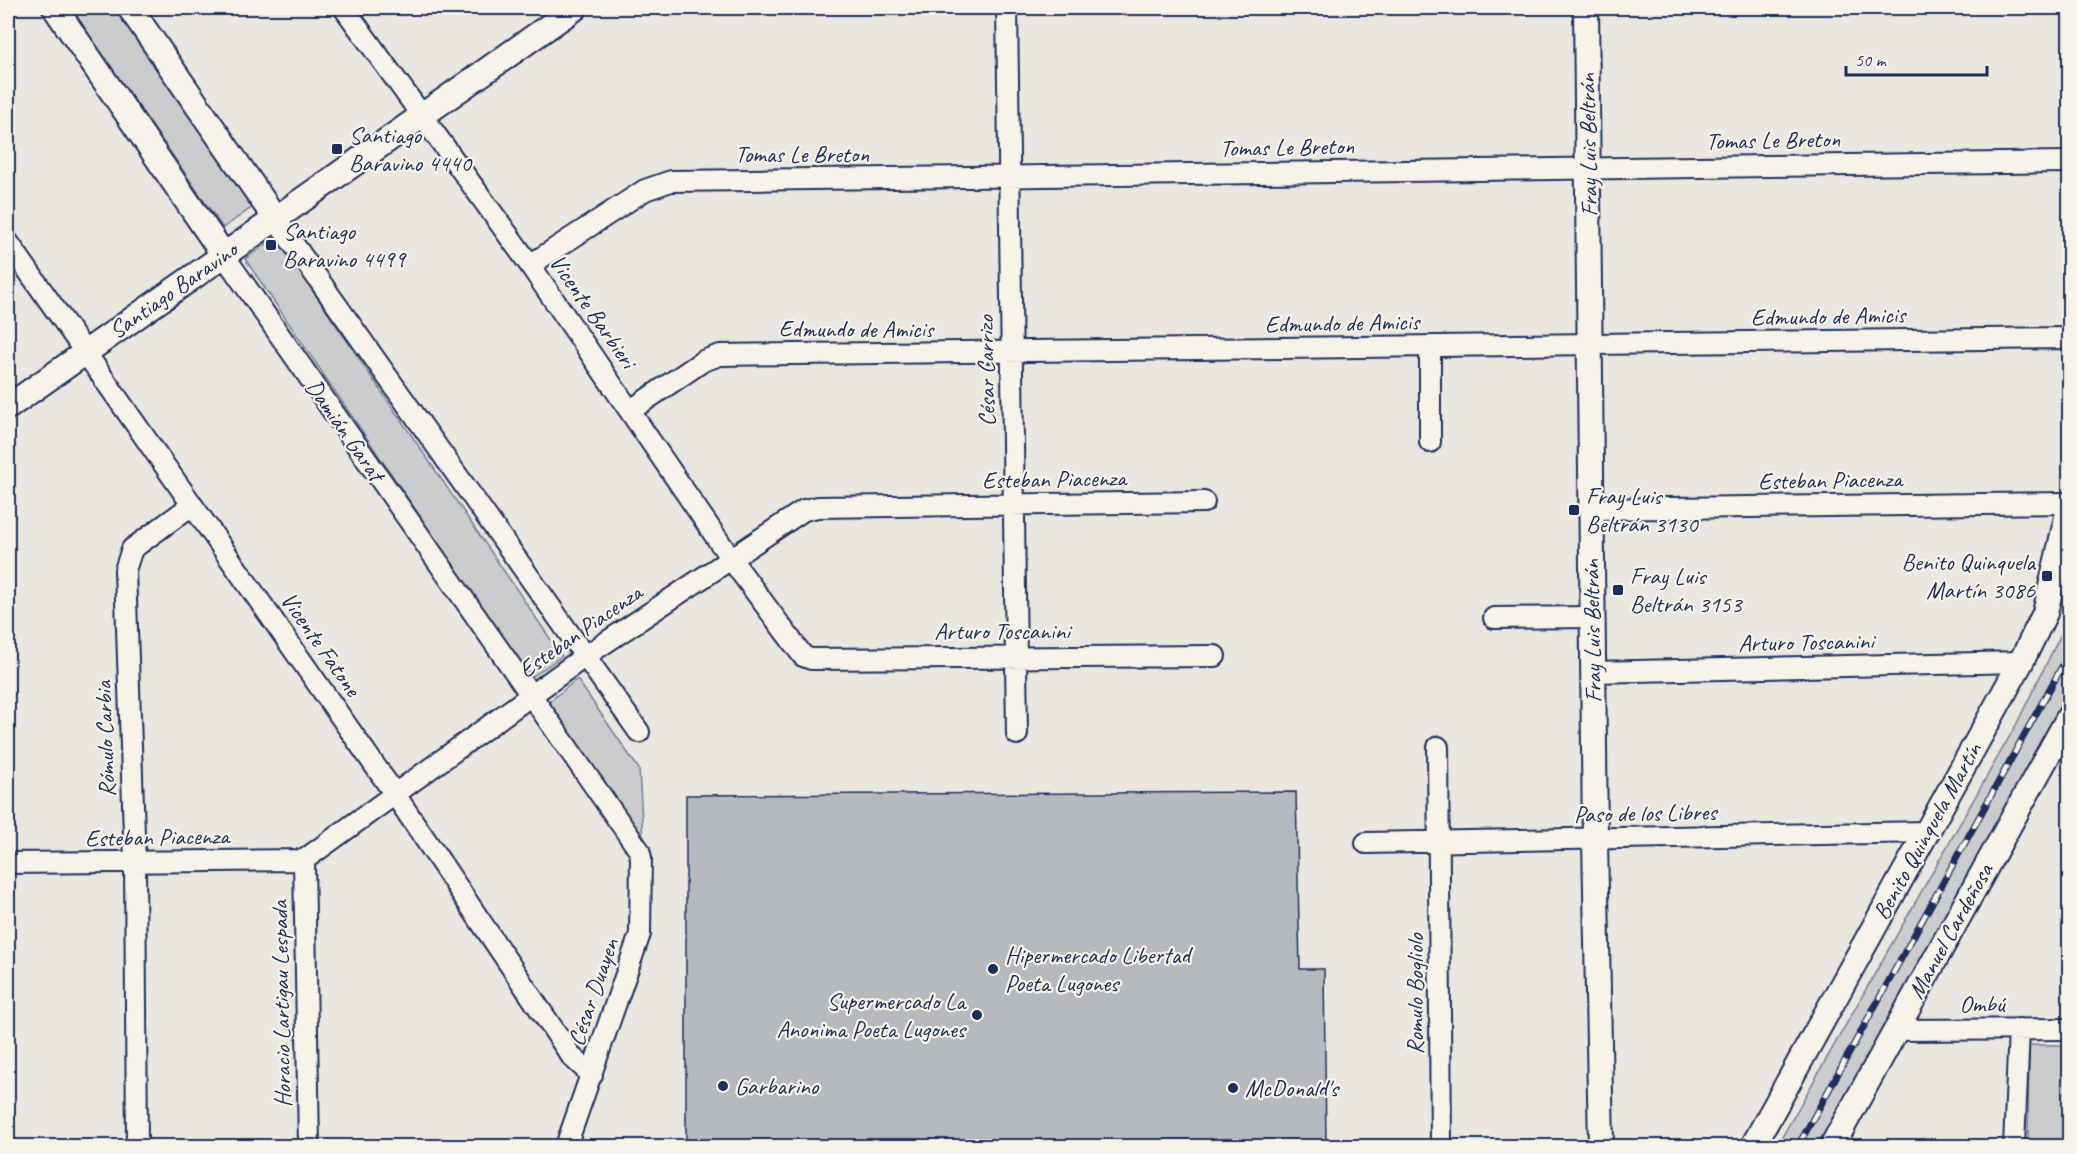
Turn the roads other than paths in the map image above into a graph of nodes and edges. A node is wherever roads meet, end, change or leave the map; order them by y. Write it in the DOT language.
graph roads {
  1 [pos="55,8"];
  2 [pos="130,8"];
  3 [pos="344,8"];
  4 [pos="575,8"];
  5 [pos="1007,8"];
  6 [pos="1586,8"];
  7 [pos="421,116"];
  8 [pos="2070,162"];
  9 [pos="1588,167"];
  10 [pos="1010,178"];
  11 [pos="275,218"];
  12 [pos="8,242"];
  13 [pos="223,254"];
  14 [pos="530,265"];
  15 [pos="2070,338"];
  16 [pos="1590,344"];
  17 [pos="1430,347"];
  18 [pos="86,352"];
  19 [pos="1011,353"];
  20 [pos="8,407"];
  21 [pos="631,410"];
  22 [pos="1430,442"];
  23 [pos="1204,502"];
  24 [pos="2070,503"];
  25 [pos="192,505"];
  26 [pos="1013,505"];
  27 [pos="1591,509"];
  28 [pos="731,559"];
  29 [pos="1592,617"];
  30 [pos="1494,618"];
  31 [pos="794,647"];
  32 [pos="1215,656"];
  33 [pos="584,657"];
  34 [pos="1017,657"];
  35 [pos="2021,662"];
  36 [pos="1593,672"];
  37 [pos="531,696"];
  38 [pos="2070,716"];
  39 [pos="639,732"];
  40 [pos="1017,734"];
  41 [pos="1438,747"];
  42 [pos="394,793"];
  43 [pos="1926,832"];
  44 [pos="1595,840"];
  45 [pos="1439,842"];
  46 [pos="1366,843"];
  47 [pos="639,850"];
  48 [pos="304,860"];
  49 [pos="8,863"];
  50 [pos="135,863"];
  51 [pos="2019,1029"];
  52 [pos="2070,1029"];
  53 [pos="1895,1030"];
  54 [pos="592,1075"];
  55 [pos="136,1146"];
  56 [pos="309,1146"];
  57 [pos="566,1146"];
  58 [pos="1441,1146"];
  59 [pos="1601,1146"];
  60 [pos="1753,1146"];
  61 [pos="1832,1146"];
  62 [pos="2014,1146"];
  1 -- 13 [label="main road, Damián Garat"];
  2 -- 11 [label="main road"];
  3 -- 7 [label="street, Vicente Barbieri"];
  4 -- 7 [label="main road, Santiago Baravino"];
  5 -- 10 [label="street, César Carrizo"];
  6 -- 9 [label="main road, Fray Luis Beltrán"];
  7 -- 11 [label="main road, Santiago Baravino"];
  7 -- 14 [label="street, Vicente Barbieri"];
  8 -- 9 [label="street, Tomas Le Breton"];
  9 -- 10 [label="street, Tomas Le Breton"];
  9 -- 16 [label="main road, Fray Luis Beltrán"];
  10 -- 14 [label="street, Tomas Le Breton"];
  10 -- 19 [label="street, César Carrizo"];
  11 -- 13 [label="main road, Santiago Baravino"];
  11 -- 33 [label="street"];
  12 -- 18 [label="street, Vicente Fatone"];
  13 -- 18 [label="main road, Santiago Baravino"];
  13 -- 37 [label="street, Damián Garat"];
  14 -- 21 [label="street, Vicente Barbieri"];
  15 -- 16 [label="street, Edmundo de Amicis"];
  16 -- 17 [label="street, Edmundo de Amicis"];
  16 -- 27 [label="main road, Fray Luis Beltrán"];
  17 -- 19 [label="street, Edmundo de Amicis"];
  17 -- 22 [label="street"];
  18 -- 20 [label="main road, Santiago Baravino"];
  18 -- 25 [label="street, Vicente Fatone"];
  19 -- 21 [label="street, Edmundo de Amicis"];
  19 -- 26 [label="street, César Carrizo"];
  21 -- 28 [label="street, Vicente Barbieri"];
  23 -- 26 [label="street, Esteban Piacenza"];
  24 -- 27 [label="street, Esteban Piacenza"];
  24 -- 35 [label="main road, Benito Quinquela Martín"];
  25 -- 42 [label="street, Vicente Fatone"];
  25 -- 50 [label="street, Rómulo Carbia"];
  26 -- 28 [label="street, Esteban Piacenza"];
  26 -- 34 [label="street, César Carrizo"];
  27 -- 29 [label="main road, Fray Luis Beltrán"];
  28 -- 31 [label="street, Vicente Barbieri"];
  28 -- 33 [label="street, Esteban Piacenza"];
  29 -- 30 [label="street"];
  29 -- 36 [label="main road, Fray Luis Beltrán"];
  31 -- 34 [label="street, Arturo Toscanini"];
  32 -- 34 [label="street, Arturo Toscanini"];
  33 -- 37 [label="street, Esteban Piacenza"];
  33 -- 39 [label="street"];
  34 -- 40 [label="street, César Carrizo"];
  35 -- 36 [label="street, Arturo Toscanini"];
  35 -- 43 [label="main road, Benito Quinquela Martín"];
  36 -- 44 [label="main road, Fray Luis Beltrán"];
  37 -- 42 [label="street, Esteban Piacenza"];
  37 -- 47 [label="street, Damián Garat"];
  38 -- 53 [label="main road, Manuel Cardeñosa"];
  41 -- 45 [label="street, Romulo Bogliolo"];
  42 -- 48 [label="street, Esteban Piacenza"];
  42 -- 54 [label="street, Vicente Fatone"];
  43 -- 44 [label="street, Paso de los Libres"];
  43 -- 60 [label="main road, Benito Quinquela Martín"];
  44 -- 45 [label="street, Paso de los Libres"];
  44 -- 59 [label="main road, Fray Luis Beltrán"];
  45 -- 46 [label="street, Paso de los Libres"];
  45 -- 58 [label="street, Romulo Bogliolo"];
  47 -- 54 [label="street, César Duayen"];
  48 -- 50 [label="street, Esteban Piacenza"];
  48 -- 56 [label="street, Horacio Lartigau Lespada"];
  49 -- 50 [label="street, Esteban Piacenza"];
  50 -- 55 [label="street, Rómulo Carbia"];
  51 -- 52 [label="street, Ombú"];
  51 -- 53 [label="street, Ombú"];
  51 -- 62 [label="street"];
  53 -- 61 [label="main road, Manuel Cardeñosa"];
  54 -- 57 [label="street, César Duayen"];
}
